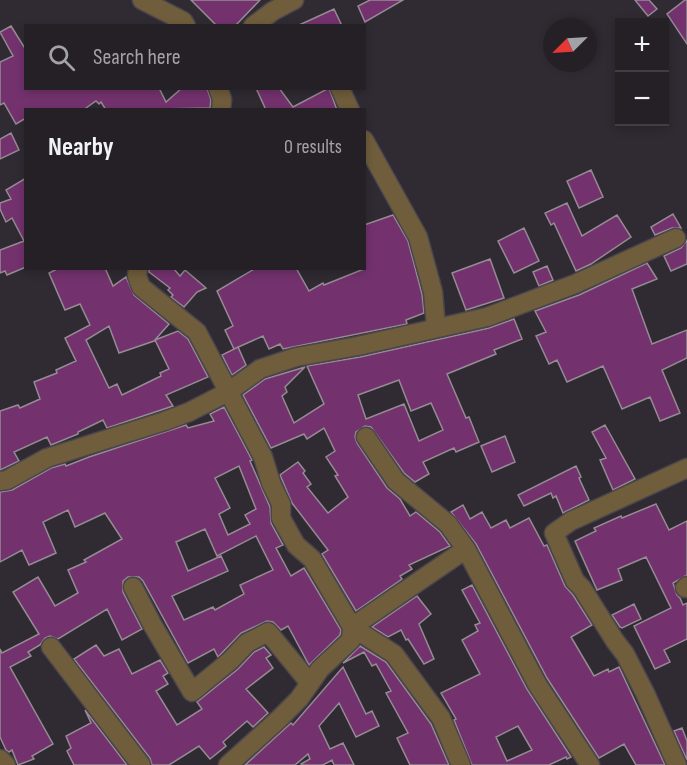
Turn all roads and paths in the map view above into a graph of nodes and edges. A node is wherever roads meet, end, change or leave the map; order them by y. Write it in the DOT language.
graph roads {
  1 [pos="142,0"];
  2 [pos="294,0"];
  3 [pos="185,24"];
  4 [pos="256,24"];
  5 [pos="219,90"];
  6 [pos="341,90"];
  7 [pos="221,108"];
  8 [pos="349,108"];
  9 [pos="366,144"];
  10 [pos="676,237"];
  11 [pos="138,270"];
  12 [pos="436,327"];
  13 [pos="228,392"];
  14 [pos="366,437"];
  15 [pos="687,468"];
  16 [pos="0,481"];
  17 [pos="466,549"];
  18 [pos="134,587"];
  19 [pos="352,627"];
  20 [pos="51,647"];
  21 [pos="309,682"];
  22 [pos="0,759"];
  23 [pos="6,765"];
  24 [pos="141,765"];
  25 [pos="228,765"];
  26 [pos="461,765"];
  27 [pos="590,765"];
  28 [pos="677,765"];
  1 -- 3 [label="street"];
  2 -- 4 [label="street"];
  5 -- 7 [label="street"];
  6 -- 8 [label="street"];
  9 -- 12 [label="street"];
  10 -- 12 [label="street"];
  11 -- 13 [label="street"];
  12 -- 13 [label="street"];
  13 -- 16 [label="street"];
  13 -- 19 [label="street"];
  14 -- 17 [label="street"];
  15 -- 28 [label="street"];
  17 -- 19 [label="street"];
  17 -- 27 [label="street"];
  18 -- 21 [label="street"];
  19 -- 21 [label="street"];
  19 -- 26 [label="street"];
  20 -- 24 [label="street"];
  21 -- 25 [label="street"];
  22 -- 23 [label="street"];
}
